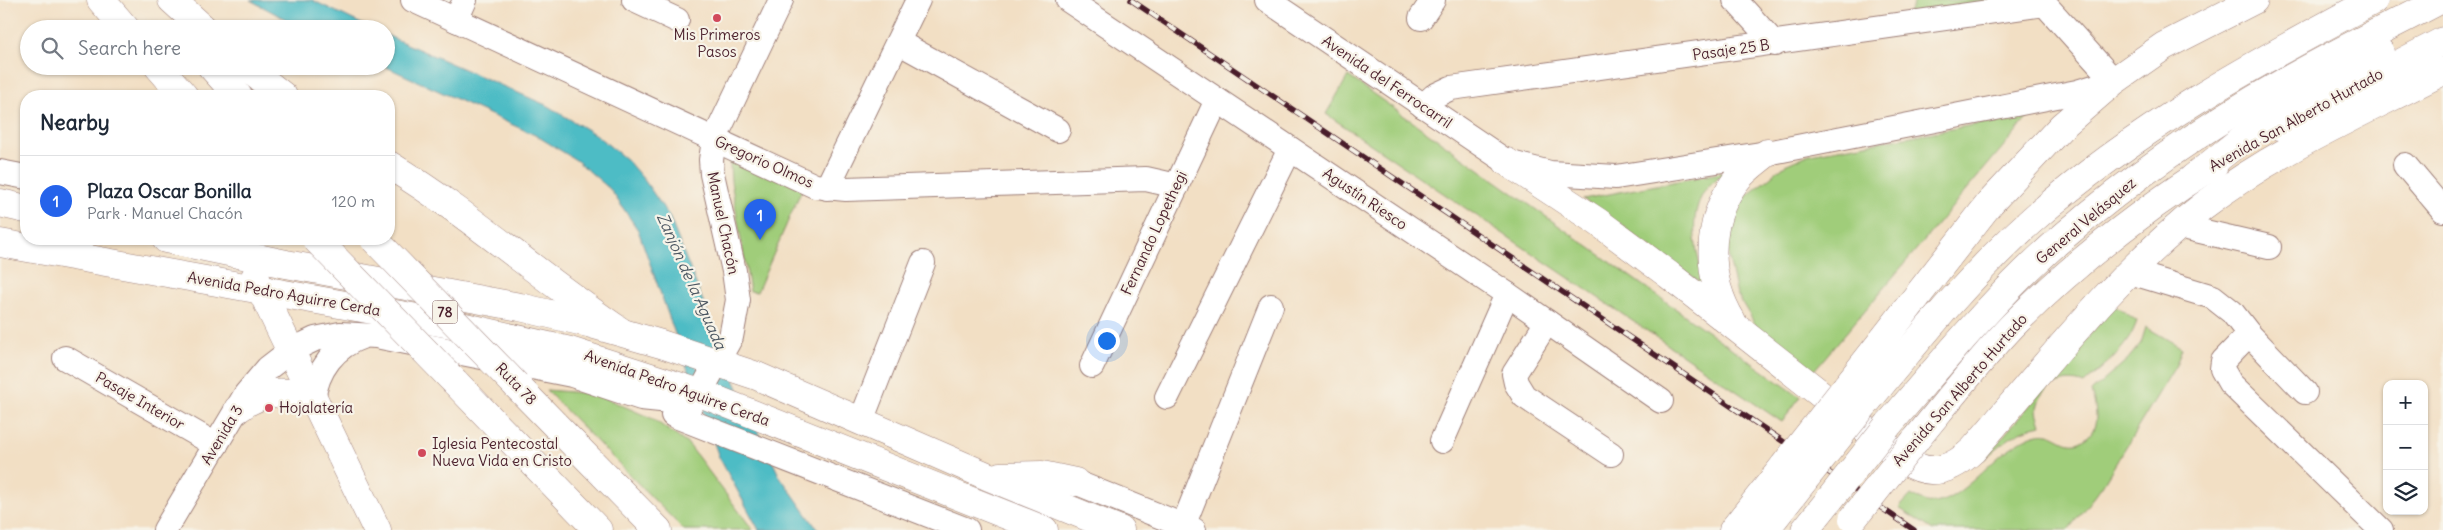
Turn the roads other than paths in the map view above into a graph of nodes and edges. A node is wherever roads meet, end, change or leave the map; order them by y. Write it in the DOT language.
graph roads {
  1 [pos="101,0"];
  2 [pos="151,0"];
  3 [pos="172,0"];
  4 [pos="413,0"];
  5 [pos="634,0"];
  6 [pos="781,0"];
  7 [pos="918,0"];
  8 [pos="1068,0"];
  9 [pos="1735,0"];
  10 [pos="2254,0"];
  11 [pos="2374,0"];
  12 [pos="2440,0"];
  13 [pos="1274,2"];
  14 [pos="2043,2"];
  15 [pos="1758,9"];
  16 [pos="461,10"];
  17 [pos="2443,12"];
  18 [pos="118,20"];
  19 [pos="169,20"];
  20 [pos="194,20"];
  21 [pos="677,20"];
  22 [pos="2443,41"];
  23 [pos="898,42"];
  24 [pos="1775,44"];
  25 [pos="2443,71"];
  26 [pos="166,75"];
  27 [pos="219,75"];
  28 [pos="256,75"];
  29 [pos="2114,81"];
  30 [pos="179,90"];
  31 [pos="233,90"];
  32 [pos="275,90"];
  33 [pos="1217,100"];
  34 [pos="1423,106"];
  35 [pos="1058,130"];
  36 [pos="714,140"];
  37 [pos="1290,149"];
  38 [pos="1767,153"];
  39 [pos="1507,162"];
  40 [pos="2405,165"];
  41 [pos="395,169"];
  42 [pos="0,172"];
  43 [pos="20,176"];
  44 [pos="2193,178"];
  45 [pos="1177,186"];
  46 [pos="827,188"];
  47 [pos="0,203"];
  48 [pos="20,208"];
  49 [pos="2443,210"];
  50 [pos="2179,226"];
  51 [pos="0,243"];
  52 [pos="221,245"];
  53 [pos="322,245"];
  54 [pos="380,245"];
  55 [pos="239,247"];
  56 [pos="2269,247"];
  57 [pos="923,263"];
  58 [pos="2130,272"];
  59 [pos="261,288"];
  60 [pos="1507,294"];
  61 [pos="1271,306"];
  62 [pos="1547,322"];
  63 [pos="1736,326"];
  64 [pos="620,331"];
  65 [pos="2248,334"];
  66 [pos="366,335"];
  67 [pos="290,351"];
  68 [pos="65,358"];
  69 [pos="718,362"];
  70 [pos="1092,366"];
  71 [pos="2305,392"];
  72 [pos="1855,395"];
  73 [pos="1167,397"];
  74 [pos="313,400"];
  75 [pos="1661,401"];
  76 [pos="684,404"];
  77 [pos="238,409"];
  78 [pos="861,421"];
  79 [pos="1442,441"];
  80 [pos="216,445"];
  81 [pos="1611,454"];
  82 [pos="1795,472"];
  83 [pos="988,476"];
  84 [pos="1075,482"];
  85 [pos="977,503"];
  86 [pos="1848,524"];
  87 [pos="1734,528"];
  88 [pos="1186,529"];
  89 [pos="165,530"];
  90 [pos="377,530"];
  91 [pos="598,530"];
  92 [pos="658,530"];
  93 [pos="968,530"];
  94 [pos="1007,530"];
  95 [pos="1044,530"];
  96 [pos="1120,530"];
  97 [pos="1765,530"];
  98 [pos="1805,530"];
  99 [pos="2381,530"];
  1 -- 18 [label="main road"];
  2 -- 19 [label="main road"];
  3 -- 20 [label="main road"];
  4 -- 16 [label="street, Gregorio Olmos"];
  5 -- 21 [label="street"];
  6 -- 36 [label="street, Manuel Chacón"];
  7 -- 23 [label="street"];
  8 -- 33 [label="street, Agustín Riesco"];
  9 -- 15 [label="street"];
  10 -- 29 [label="main road"];
  11 -- 72 [label="main road"];
  12 -- 98 [label="main road, General Velásquez, bridge"];
  13 -- 34 [label="street, Avenida del Ferrocarril"];
  14 -- 24 [label="street, Pasaje 25 B"];
  14 -- 29 [label="street"];
  15 -- 24 [label="street"];
  16 -- 36 [label="street, Gregorio Olmos"];
  17 -- 44 [label="main road"];
  22 -- 44 [label="main road, Avenida San Alberto Hurtado"];
  23 -- 35 [label="street"];
  23 -- 46 [label="street"];
  24 -- 34 [label="street, Pasaje 25 B"];
  25 -- 50 [label="main road"];
  26 -- 30 [label="main road"];
  27 -- 31 [label="main road"];
  28 -- 32 [label="main road"];
  29 -- 38 [label="street"];
  29 -- 72 [label="main road"];
  33 -- 37 [label="street, Agustín Riesco"];
  33 -- 45 [label="street, Fernando Lopethegi"];
  34 -- 39 [label="street, Avenida del Ferrocarril"];
  36 -- 46 [label="street, Gregorio Olmos"];
  36 -- 69 [label="street, Manuel Chacón"];
  37 -- 60 [label="street, Agustín Riesco"];
  37 -- 73 [label="street"];
  38 -- 39 [label="street"];
  38 -- 63 [label="main road"];
  39 -- 63 [label="main road"];
  40 -- 49 [label="street"];
  41 -- 64 [label="main road"];
  42 -- 43 [label="street"];
  44 -- 86 [label="main road, Avenida San Alberto Hurtado, bridge"];
  45 -- 46 [label="street, Gregorio Olmos"];
  45 -- 70 [label="street, Fernando Lopethegi"];
  47 -- 48 [label="main road"];
  50 -- 56 [label="street"];
  50 -- 58 [label="main road"];
  51 -- 59 [label="main road, Avenida Pedro Aguirre Cerda"];
  52 -- 55 [label="main road, Avenida Pedro Aguirre Cerda"];
  53 -- 91 [label="main road, bridge"];
  54 -- 92 [label="main road, Ruta 78 / 78, bridge"];
  55 -- 59 [label="main road"];
  55 -- 64 [label="main road, Avenida Pedro Aguirre Cerda"];
  57 -- 78 [label="street"];
  58 -- 63 [label="main road"];
  58 -- 65 [label="street"];
  59 -- 67 [label="main road"];
  59 -- 76 [label="main road, Avenida Pedro Aguirre Cerda"];
  60 -- 62 [label="street, Agustín Riesco"];
  60 -- 79 [label="street"];
  61 -- 88 [label="street"];
  62 -- 75 [label="street, Agustín Riesco"];
  62 -- 81 [label="street"];
  64 -- 69 [label="main road, Avenida Pedro Aguirre Cerda"];
  65 -- 71 [label="street"];
  65 -- 99 [label="street"];
  66 -- 67 [label="street"];
  66 -- 74 [label="street"];
  66 -- 76 [label="street"];
  67 -- 74 [label="main road"];
  67 -- 77 [label="street, Avenida 3"];
  68 -- 80 [label="street, Pasaje Interior"];
  69 -- 76 [label="street, Manuel Chacón"];
  69 -- 78 [label="main road, Avenida Pedro Aguirre Cerda"];
  72 -- 82 [label="main road, bridge"];
  74 -- 77 [label="main road"];
  74 -- 90 [label="main road"];
  76 -- 85 [label="main road, Avenida Pedro Aguirre Cerda"];
  76 -- 93 [label="street, Avenida Pedro Aguirre Cerda"];
  77 -- 80 [label="street, Avenida 3"];
  78 -- 83 [label="main road, Avenida Pedro Aguirre Cerda"];
  80 -- 89 [label="street, Avenida 3"];
  82 -- 87 [label="main road"];
  82 -- 97 [label="main road"];
  83 -- 84 [label="main road"];
  83 -- 96 [label="main road, Avenida Pedro Aguirre Cerda"];
  84 -- 88 [label="street"];
  85 -- 94 [label="main road"];
  85 -- 95 [label="main road, Avenida Pedro Aguirre Cerda"];
}
